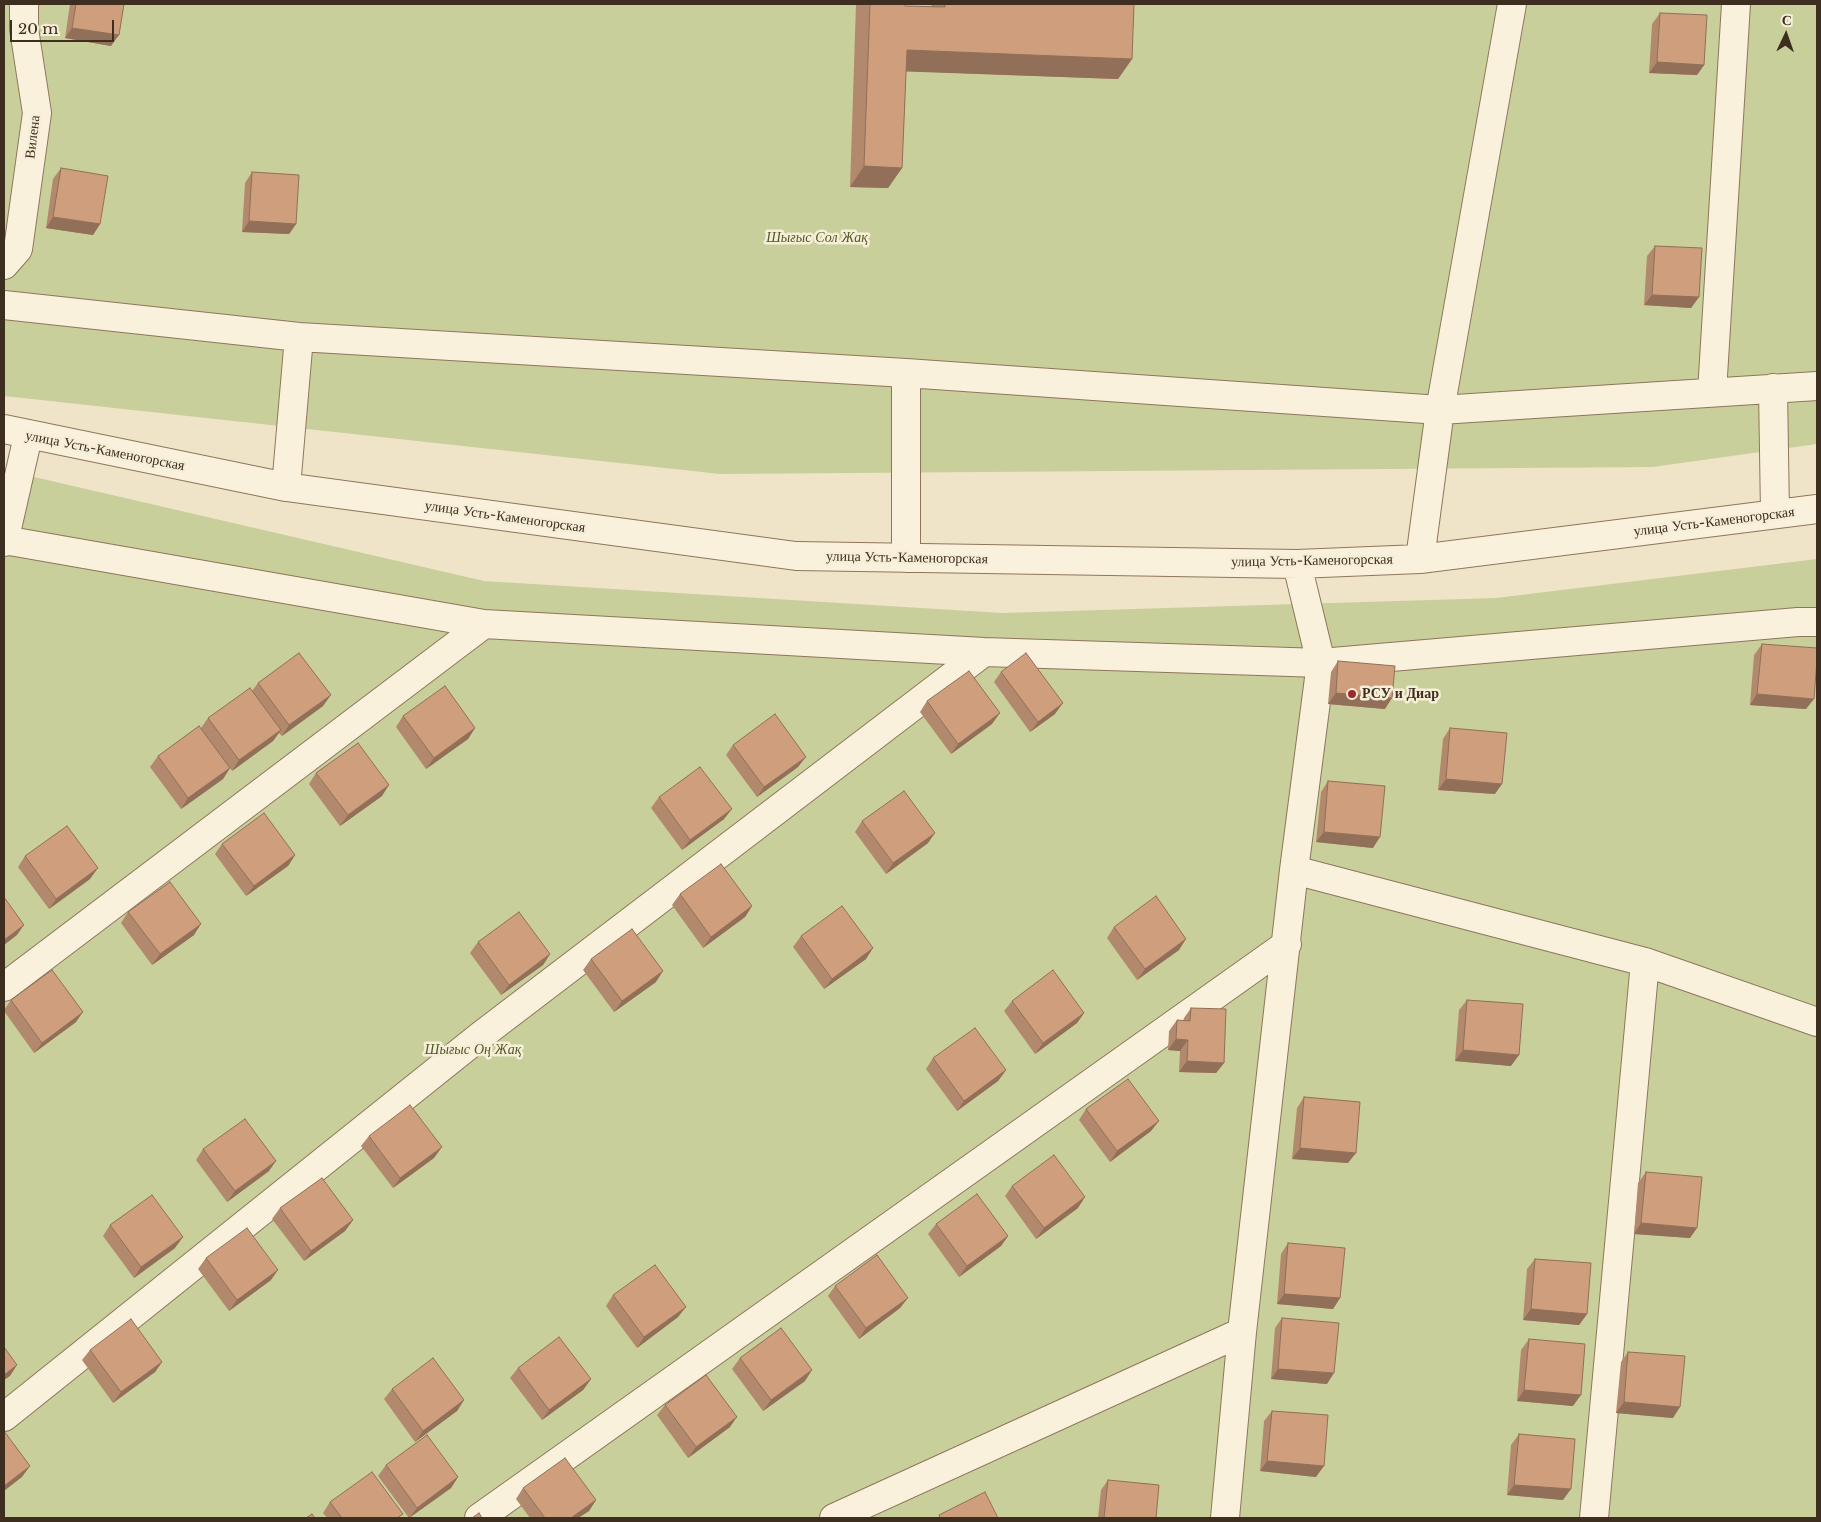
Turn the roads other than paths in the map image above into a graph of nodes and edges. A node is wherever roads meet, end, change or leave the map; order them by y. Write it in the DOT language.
graph roads {
  1 [pos="24,4"];
  2 [pos="1512,4"];
  3 [pos="1736,4"];
  4 [pos="4,265"];
  5 [pos="4,305"];
  6 [pos="300,337"];
  7 [pos="906,373"];
  8 [pos="1817,386"];
  9 [pos="1773,388"];
  10 [pos="1712,392"];
  11 [pos="1440,410"];
  12 [pos="16,433"];
  13 [pos="286,487"];
  14 [pos="1817,509"];
  15 [pos="1775,514"];
  16 [pos="4,541"];
  17 [pos="906,558"];
  18 [pos="1420,559"];
  19 [pos="1297,564"];
  20 [pos="1817,622"];
  21 [pos="484,624"];
  22 [pos="984,652"];
  23 [pos="1321,663"];
  24 [pos="1294,870"];
  25 [pos="1287,944"];
  26 [pos="1645,962"];
  27 [pos="4,987"];
  28 [pos="1817,1022"];
  29 [pos="1242,1332"];
  30 [pos="4,1417"];
  31 [pos="479,1518"];
  32 [pos="834,1518"];
  33 [pos="1225,1518"];
  34 [pos="1594,1518"];
  1 -- 4 [label="street, Вилена"];
  2 -- 11 [label="street"];
  3 -- 10 [label="street"];
  5 -- 6 [label="street"];
  6 -- 7 [label="street"];
  6 -- 13 [label="street"];
  7 -- 11 [label="street"];
  7 -- 17 [label="street"];
  8 -- 9 [label="street"];
  9 -- 10 [label="street"];
  9 -- 15 [label="street"];
  10 -- 11 [label="street"];
  11 -- 18 [label="street"];
  12 -- 13 [label="street, улица Усть-Каменогорская"];
  12 -- 16 [label="street"];
  13 -- 17 [label="street, улица Усть-Каменогорская"];
  14 -- 15 [label="street, улица Усть-Каменогорская"];
  15 -- 18 [label="street, улица Усть-Каменогорская"];
  16 -- 21 [label="street"];
  17 -- 19 [label="street, улица Усть-Каменогорская"];
  18 -- 19 [label="street, улица Усть-Каменогорская"];
  19 -- 23 [label="street"];
  20 -- 23 [label="street"];
  21 -- 22 [label="street"];
  21 -- 27 [label="street"];
  22 -- 23 [label="street"];
  22 -- 30 [label="street"];
  23 -- 24 [label="street"];
  24 -- 25 [label="street"];
  24 -- 26 [label="street"];
  25 -- 29 [label="street"];
  25 -- 31 [label="street"];
  26 -- 28 [label="street"];
  26 -- 34 [label="street"];
  29 -- 32 [label="street"];
  29 -- 33 [label="street"];
}
